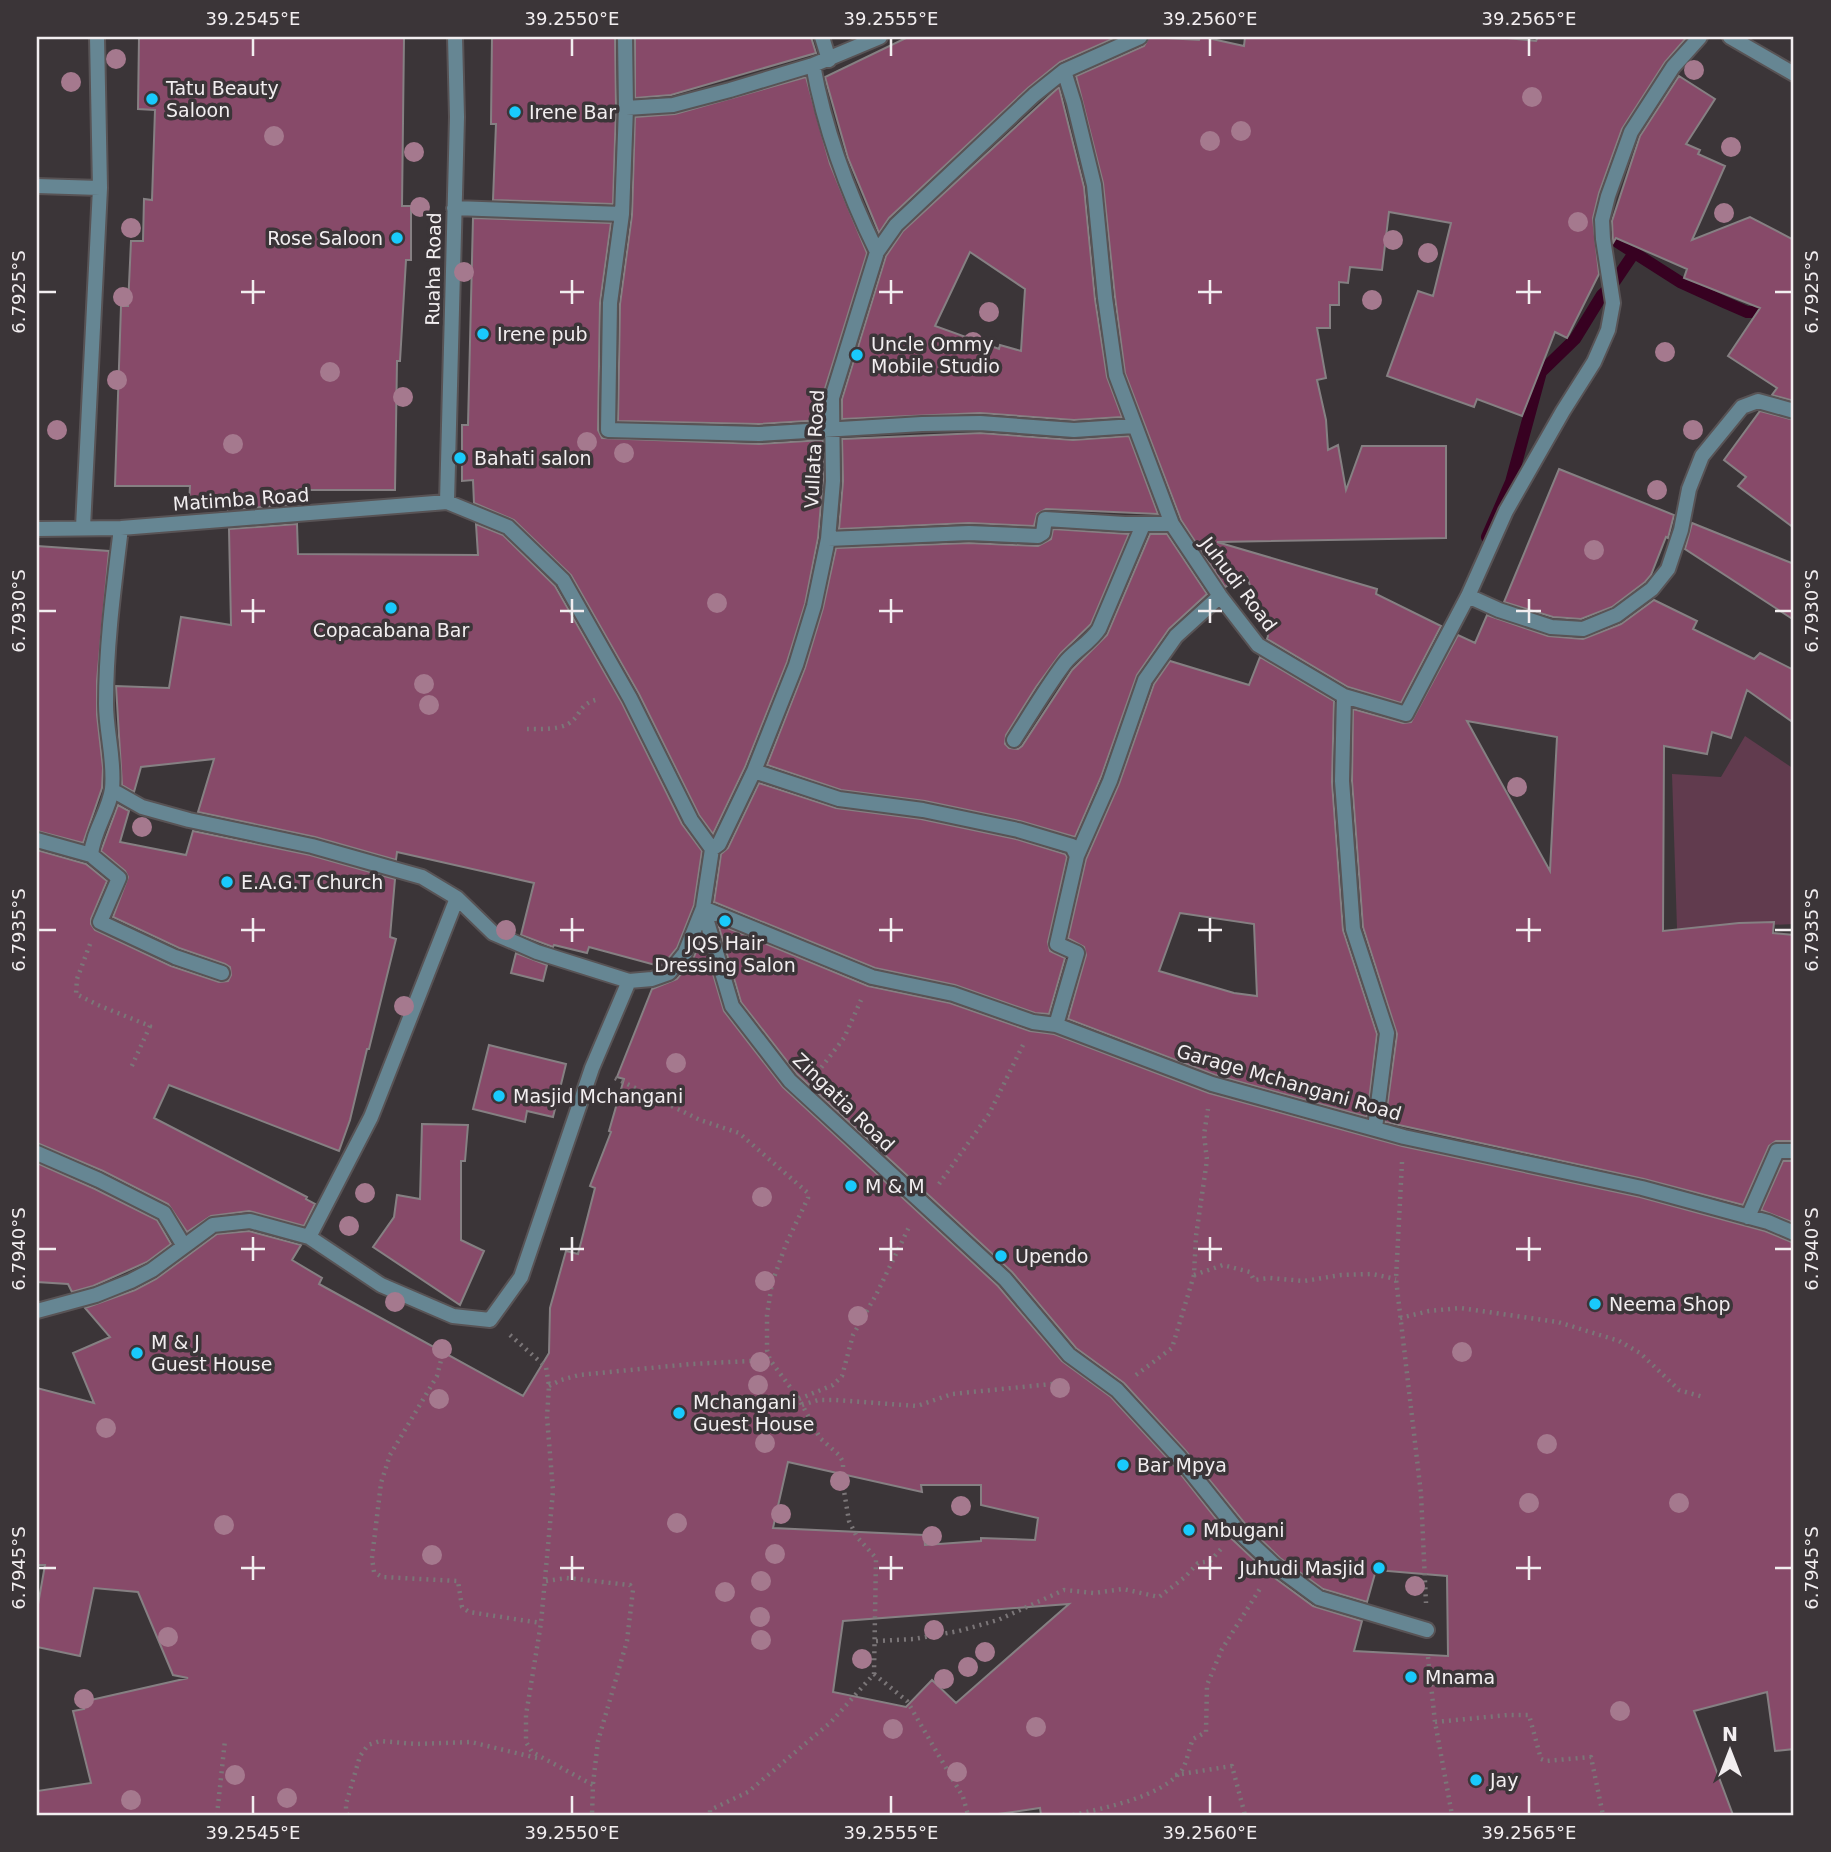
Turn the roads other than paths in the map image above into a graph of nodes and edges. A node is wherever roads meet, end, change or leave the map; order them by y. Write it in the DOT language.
graph roads {
  1 [pos="97,37"];
  2 [pos="456,37"];
  3 [pos="625,37"];
  4 [pos="822,37"];
  5 [pos="880,37"];
  6 [pos="1140,37"];
  7 [pos="1700,37"];
  8 [pos="1730,37"];
  9 [pos="829,60"];
  10 [pos="813,65"];
  11 [pos="1064,71"];
  12 [pos="1794,74"];
  13 [pos="626,108"];
  14 [pos="37,186"];
  15 [pos="100,188"];
  16 [pos="454,208"];
  17 [pos="622,214"];
  18 [pos="877,252"];
  19 [pos="1794,411"];
  20 [pos="1134,426"];
  21 [pos="833,430"];
  22 [pos="447,502"];
  23 [pos="1171,524"];
  24 [pos="1143,525"];
  25 [pos="83,527"];
  26 [pos="121,528"];
  27 [pos="37,529"];
  28 [pos="828,539"];
  29 [pos="1220,596"];
  30 [pos="1468,596"];
  31 [pos="1344,696"];
  32 [pos="1014,740"];
  33 [pos="754,771"];
  34 [pos="112,790"];
  35 [pos="37,840"];
  36 [pos="712,849"];
  37 [pos="91,855"];
  38 [pos="1077,856"];
  39 [pos="457,898"];
  40 [pos="704,908"];
  41 [pos="222,973"];
  42 [pos="629,981"];
  43 [pos="1056,1025"];
  44 [pos="1375,1128"];
  45 [pos="1794,1151"];
  46 [pos="37,1153"];
  47 [pos="1748,1217"];
  48 [pos="1794,1233"];
  49 [pos="309,1237"];
  50 [pos="184,1246"];
  51 [pos="37,1311"];
  52 [pos="1427,1630"];
  1 -- 15 [label="street"];
  2 -- 16 [label="street, Ruaha Road"];
  3 -- 13 [label="street"];
  4 -- 9 [label="street"];
  5 -- 9 [label="street"];
  6 -- 11 [label="street, Vullata Road"];
  7 -- 30 [label="street"];
  8 -- 12 [label="street"];
  9 -- 10 [label="street"];
  10 -- 13 [label="street"];
  10 -- 18 [label="street"];
  11 -- 18 [label="street, Vullata Road"];
  11 -- 20 [label="street, Juhudi Road"];
  13 -- 17 [label="street"];
  14 -- 15 [label="street"];
  15 -- 25 [label="street"];
  16 -- 17 [label="street"];
  16 -- 22 [label="street, Ruaha Road"];
  17 -- 21 [label="street"];
  18 -- 21 [label="street, Vullata Road"];
  19 -- 30 [label="street"];
  20 -- 21 [label="street"];
  20 -- 23 [label="street, Juhudi Road"];
  21 -- 28 [label="street, Vullata Road"];
  22 -- 26 [label="street, Matimba Road"];
  22 -- 36 [label="street"];
  23 -- 24 [label="street"];
  23 -- 29 [label="street, Juhudi Road"];
  24 -- 28 [label="street"];
  24 -- 32 [label="street"];
  25 -- 26 [label="street, Matimba Road"];
  25 -- 27 [label="street, Matimba Road"];
  26 -- 34 [label="street"];
  28 -- 33 [label="street, Vullata Road"];
  29 -- 31 [label="street, Juhudi Road"];
  29 -- 38 [label="street"];
  30 -- 31 [label="street, Juhudi Road"];
  31 -- 44 [label="street"];
  33 -- 36 [label="street, Vullata Road"];
  33 -- 38 [label="street"];
  34 -- 37 [label="street"];
  34 -- 39 [label="street"];
  35 -- 37 [label="street"];
  36 -- 40 [label="street, Zingatia Road"];
  37 -- 41 [label="street"];
  38 -- 43 [label="street"];
  39 -- 42 [label="street"];
  39 -- 49 [label="street"];
  40 -- 42 [label="street"];
  40 -- 43 [label="street, Garage Mchangani Road"];
  40 -- 52 [label="street, Zingatia Road"];
  42 -- 49 [label="street"];
  43 -- 44 [label="street, Garage Mchangani Road"];
  44 -- 47 [label="street, Garage Mchangani Road"];
  45 -- 47 [label="street"];
  46 -- 50 [label="street"];
  47 -- 48 [label="street, Garage Mchangani Road"];
  49 -- 50 [label="street"];
  50 -- 51 [label="street"];
}
